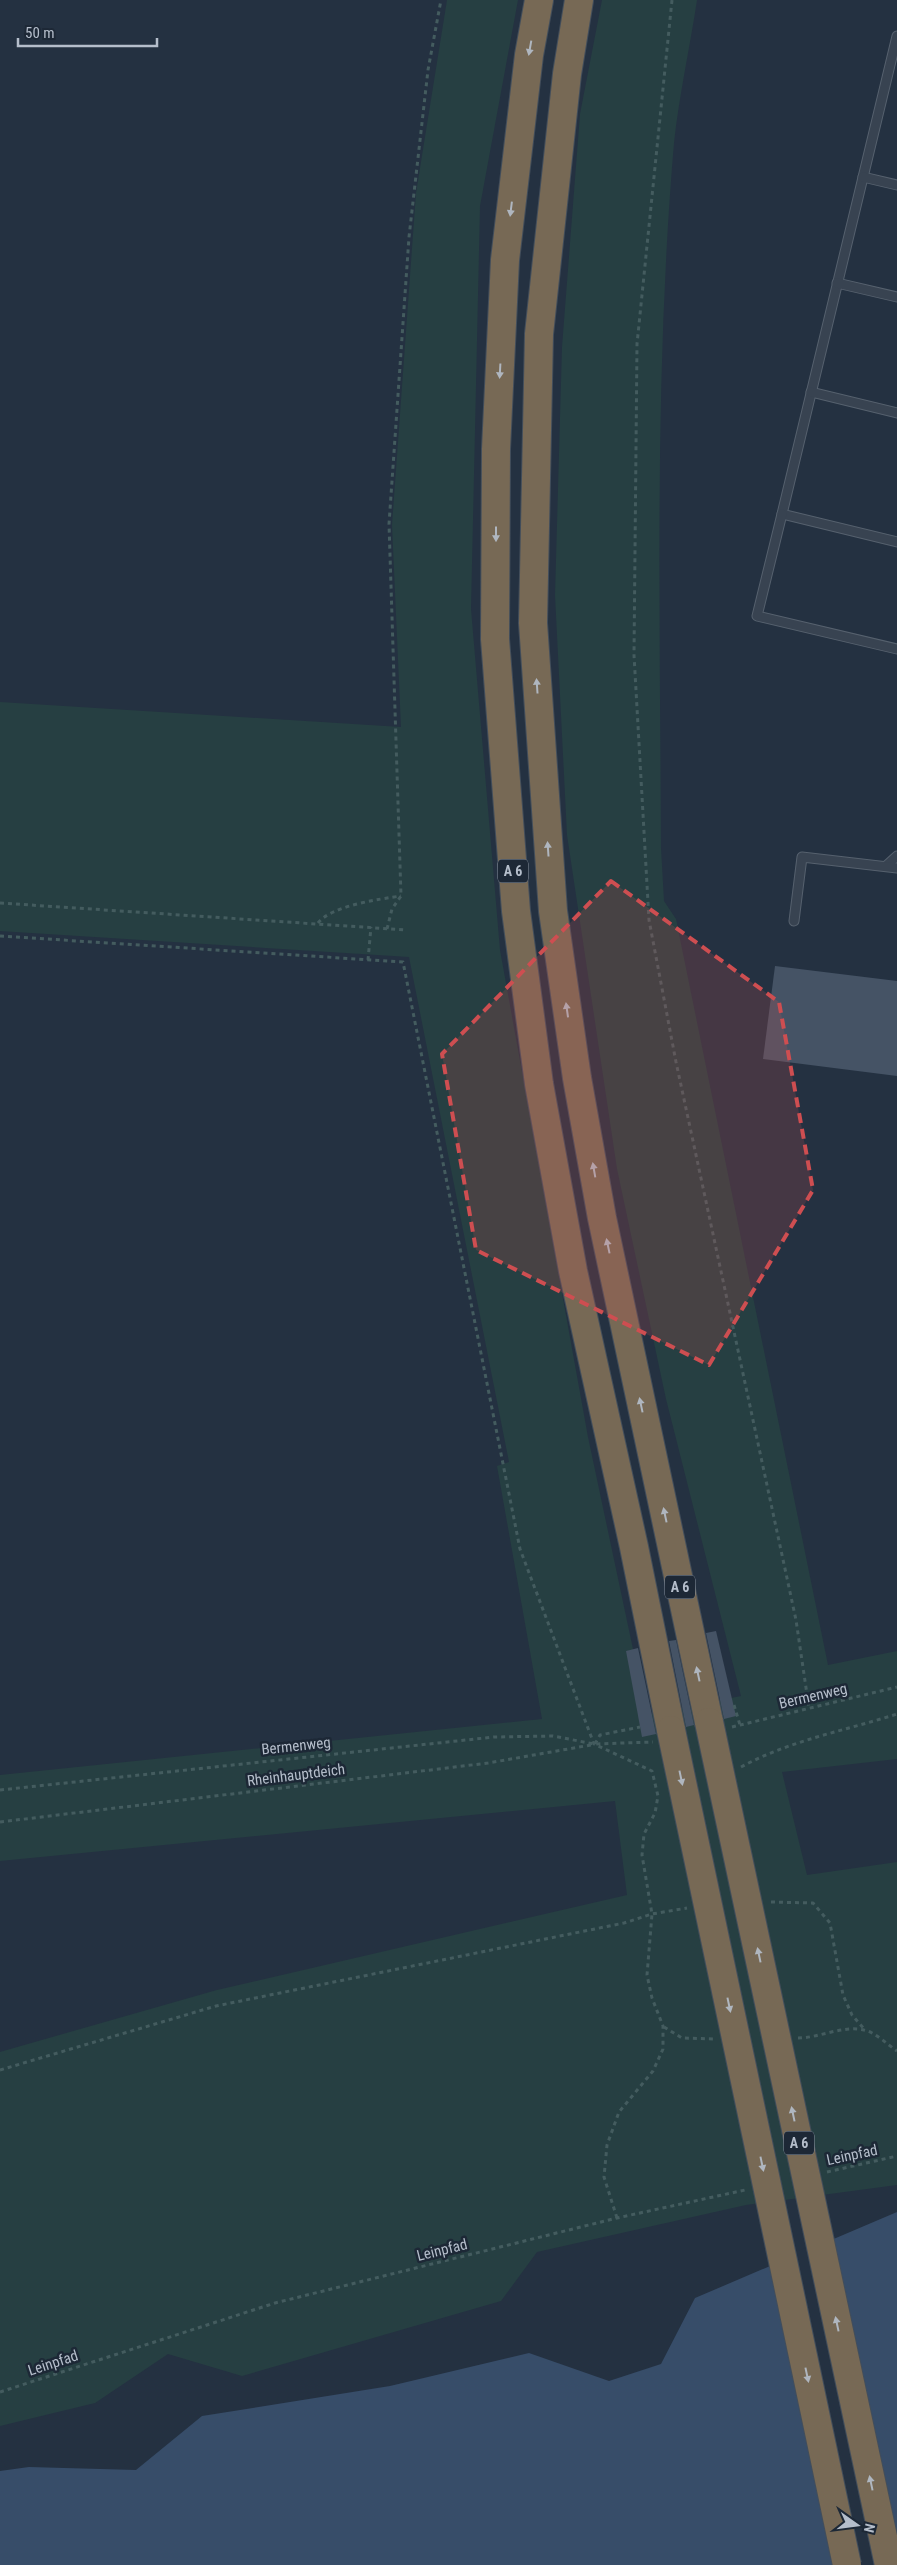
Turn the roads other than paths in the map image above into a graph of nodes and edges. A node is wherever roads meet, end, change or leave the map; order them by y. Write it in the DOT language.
graph roads {
  1 [pos="539,0"];
  2 [pos="579,0"];
  3 [pos="897,36"];
  4 [pos="893,70"];
  5 [pos="863,177"];
  6 [pos="897,185"];
  7 [pos="837,283"];
  8 [pos="897,297"];
  9 [pos="811,392"];
  10 [pos="897,413"];
  11 [pos="782,514"];
  12 [pos="897,542"];
  13 [pos="897,649"];
  14 [pos="897,856"];
  15 [pos="886,866"];
  16 [pos="897,868"];
  17 [pos="794,921"];
  18 [pos="847,2565"];
  19 [pos="889,2565"];
  1 -- 18 [label="highway, A 6, one-way, bridge"];
  19 -- 2 [label="highway, A 6, one-way, bridge"];
  3 -- 4 [label="lane"];
  4 -- 5 [label="lane"];
  5 -- 6 [label="lane"];
  5 -- 7 [label="lane"];
  7 -- 8 [label="lane"];
  7 -- 9 [label="lane"];
  9 -- 10 [label="lane"];
  9 -- 11 [label="lane"];
  11 -- 12 [label="lane"];
  11 -- 13 [label="lane"];
  14 -- 15 [label="lane"];
  15 -- 16 [label="lane"];
  15 -- 17 [label="lane"];
}
